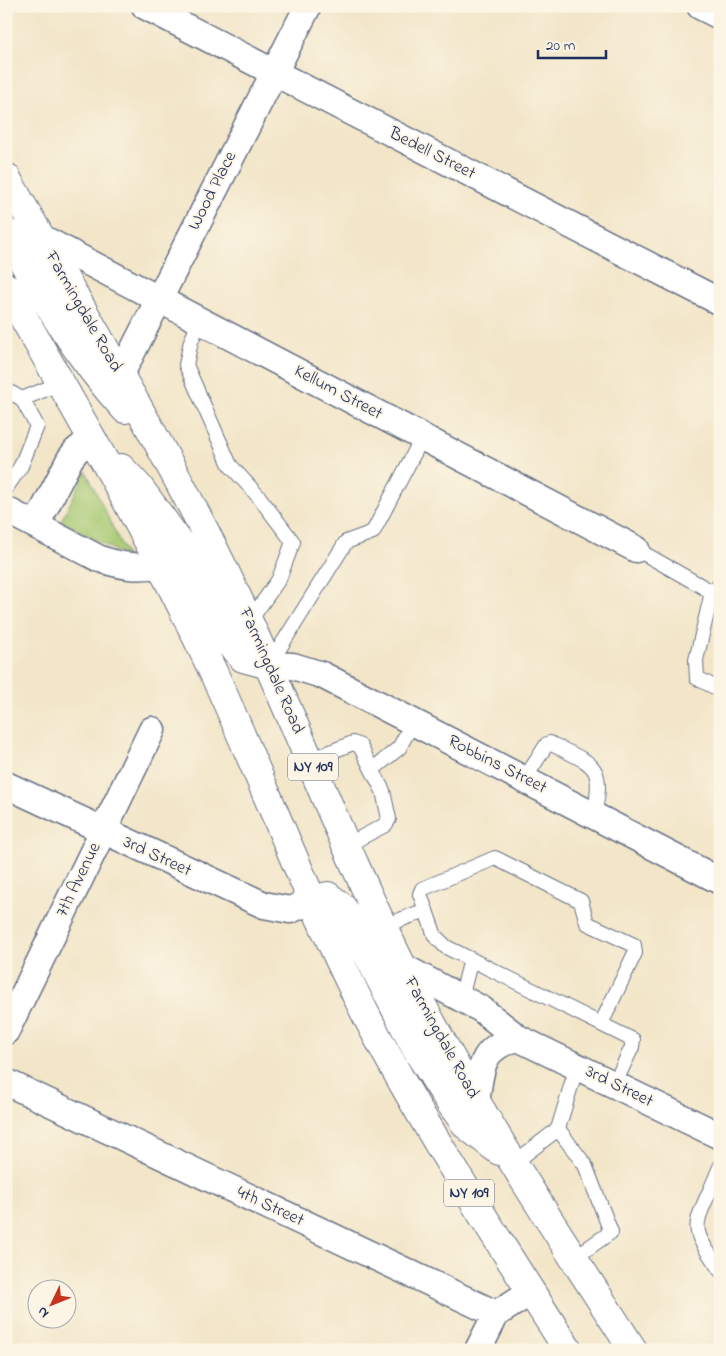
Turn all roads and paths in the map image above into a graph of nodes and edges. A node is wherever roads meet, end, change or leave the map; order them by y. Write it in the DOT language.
graph roads {
  1 [pos="145,6"];
  2 [pos="308,6"];
  3 [pos="700,6"];
  4 [pos="720,16"];
  5 [pos="274,72"];
  6 [pos="6,177"];
  7 [pos="6,232"];
  8 [pos="40,236"];
  9 [pos="6,287"];
  10 [pos="158,299"];
  11 [pos="720,302"];
  12 [pos="200,321"];
  13 [pos="120,376"];
  14 [pos="61,383"];
  15 [pos="6,390"];
  16 [pos="22,399"];
  17 [pos="92,438"];
  18 [pos="422,438"];
  19 [pos="157,443"];
  20 [pos="6,488"];
  21 [pos="6,510"];
  22 [pos="36,525"];
  23 [pos="636,548"];
  24 [pos="160,564"];
  25 [pos="716,589"];
  26 [pos="249,622"];
  27 [pos="269,665"];
  28 [pos="720,690"];
  29 [pos="413,722"];
  30 [pos="152,730"];
  31 [pos="310,760"];
  32 [pos="372,770"];
  33 [pos="524,780"];
  34 [pos="6,785"];
  35 [pos="594,816"];
  36 [pos="102,831"];
  37 [pos="347,845"];
  38 [pos="720,881"];
  39 [pos="311,901"];
  40 [pos="426,910"];
  41 [pos="384,926"];
  42 [pos="472,959"];
  43 [pos="403,967"];
  44 [pos="461,998"];
  45 [pos="601,1024"];
  46 [pos="6,1031"];
  47 [pos="518,1038"];
  48 [pos="576,1066"];
  49 [pos="6,1082"];
  50 [pos="614,1085"];
  51 [pos="476,1102"];
  52 [pos="558,1129"];
  53 [pos="720,1136"];
  54 [pos="514,1163"];
  55 [pos="720,1167"];
  56 [pos="716,1188"];
  57 [pos="574,1258"];
  58 [pos="720,1270"];
  59 [pos="531,1292"];
  60 [pos="496,1314"];
  61 [pos="478,1350"];
  62 [pos="568,1350"];
  63 [pos="633,1350"];
  1 -- 5 [label="street, Bedell Street"];
  2 -- 5 [label="street, Wood Place"];
  3 -- 4 [label="street"];
  5 -- 10 [label="street, Wood Place"];
  5 -- 11 [label="street, Bedell Street"];
  6 -- 8 [label="main road, Farmingdale Road / NY 109"];
  7 -- 19 [label="main road"];
  8 -- 10 [label="street, Kellum Street"];
  8 -- 13 [label="main road, Farmingdale Road / NY 109"];
  9 -- 14 [label="main road, NY 109"];
  10 -- 12 [label="street, Kellum Street"];
  10 -- 13 [label="street, Wood Place"];
  12 -- 18 [label="street, Kellum Street"];
  12 -- 26 [label="lane"];
  13 -- 19 [label="main road, Farmingdale Road / NY 109"];
  14 -- 16 [label="lane"];
  14 -- 17 [label="main road, NY 109"];
  15 -- 16 [label="lane"];
  16 -- 20 [label="lane"];
  17 -- 22 [label="street"];
  17 -- 24 [label="main road, NY 109"];
  17 -- 27 [label="main road"];
  18 -- 23 [label="street, Kellum Street"];
  18 -- 27 [label="lane"];
  19 -- 26 [label="main road, Farmingdale Road / NY 109"];
  21 -- 22 [label="street"];
  22 -- 24 [label="street"];
  23 -- 25 [label="lane"];
  24 -- 39 [label="main road, NY 109"];
  25 -- 28 [label="lane"];
  26 -- 27 [label="main road, Farmingdale Road / NY 109"];
  27 -- 29 [label="street, Robbins Street"];
  27 -- 31 [label="main road, Farmingdale Road / NY 109"];
  29 -- 32 [label="lane"];
  29 -- 33 [label="street, Robbins Street"];
  30 -- 36 [label="street, 7th Avenue"];
  31 -- 32 [label="lane"];
  31 -- 37 [label="main road, Farmingdale Road / NY 109"];
  32 -- 37 [label="lane"];
  33 -- 35 [label="street, Robbins Street"];
  33 -- 35 [label="lane"];
  34 -- 36 [label="street, 3rd Street"];
  35 -- 38 [label="street, Robbins Street"];
  36 -- 39 [label="street, 3rd Street"];
  36 -- 46 [label="street, 7th Avenue"];
  37 -- 41 [label="main road, Farmingdale Road / NY 109"];
  39 -- 54 [label="main road"];
  39 -- 59 [label="main road, NY 109"];
  40 -- 41 [label="lane"];
  40 -- 42 [label="lane"];
  40 -- 45 [label="lane"];
  41 -- 43 [label="main road, Farmingdale Road / NY 109"];
  42 -- 44 [label="lane"];
  42 -- 45 [label="lane"];
  43 -- 44 [label="street, 3rd Street"];
  43 -- 51 [label="main road, Farmingdale Road / NY 109"];
  44 -- 47 [label="street, 3rd Street"];
  45 -- 50 [label="lane"];
  47 -- 48 [label="street, 3rd Street"];
  47 -- 51 [label="street"];
  48 -- 50 [label="street, 3rd Street"];
  48 -- 52 [label="lane"];
  49 -- 60 [label="street, 4th Street"];
  50 -- 53 [label="street, 3rd Street"];
  51 -- 54 [label="main road, Farmingdale Road / NY 109"];
  52 -- 54 [label="lane"];
  52 -- 57 [label="lane"];
  54 -- 57 [label="main road, Farmingdale Road / NY 109"];
  55 -- 56 [label="lane"];
  56 -- 58 [label="lane"];
  57 -- 63 [label="main road, Farmingdale Road / NY 109"];
  59 -- 60 [label="street"];
  59 -- 62 [label="main road, NY 109"];
  60 -- 61 [label="street"];
}
